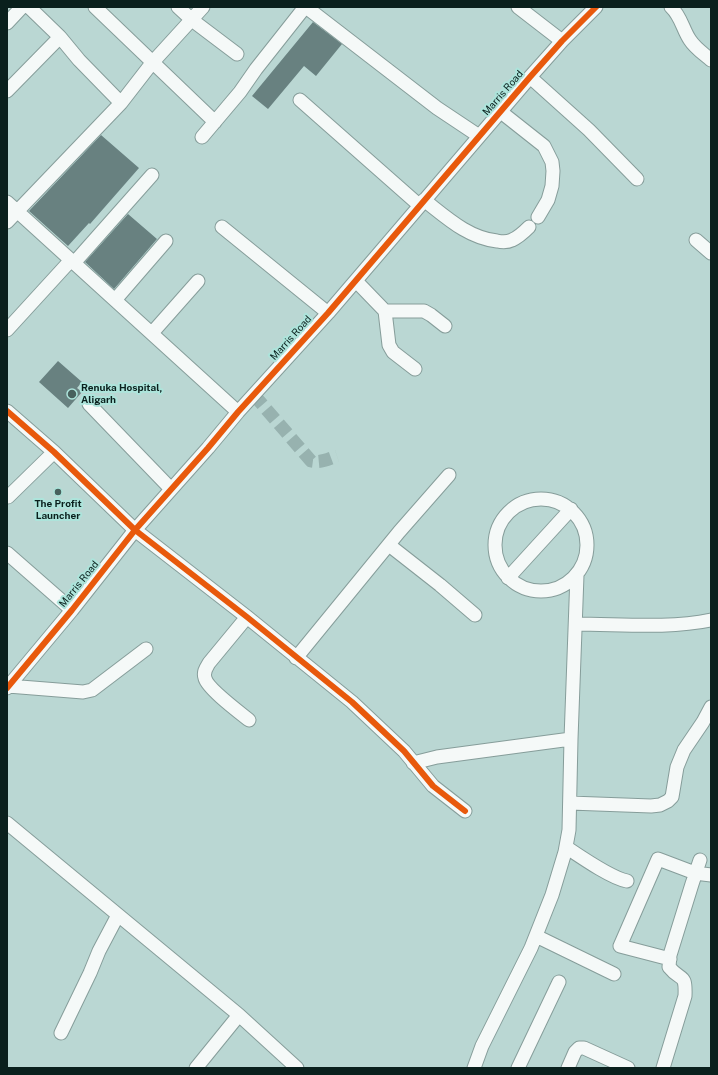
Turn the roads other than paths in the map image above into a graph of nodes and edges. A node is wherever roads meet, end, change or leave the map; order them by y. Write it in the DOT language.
graph roads {
  1 [pos="22,7"];
  2 [pos="29,7"];
  3 [pos="95,7"];
  4 [pos="178,7"];
  5 [pos="203,7"];
  6 [pos="306,7"];
  7 [pos="518,7"];
  8 [pos="596,7"];
  9 [pos="671,7"];
  10 [pos="192,20"];
  11 [pos="7,23"];
  12 [pos="60,37"];
  13 [pos="562,41"];
  14 [pos="237,54"];
  15 [pos="711,60"];
  16 [pos="152,63"];
  17 [pos="530,77"];
  18 [pos="7,91"];
  19 [pos="300,100"];
  20 [pos="121,103"];
  21 [pos="501,112"];
  22 [pos="215,122"];
  23 [pos="479,136"];
  24 [pos="202,137"];
  25 [pos="152,175"];
  26 [pos="637,179"];
  27 [pos="7,202"];
  28 [pos="422,203"];
  29 [pos="17,211"];
  30 [pos="7,222"];
  31 [pos="222,227"];
  32 [pos="696,240"];
  33 [pos="166,241"];
  34 [pos="711,253"];
  35 [pos="73,261"];
  36 [pos="198,281"];
  37 [pos="356,281"];
  38 [pos="115,300"];
  39 [pos="385,311"];
  40 [pos="328,313"];
  41 [pos="444,326"];
  42 [pos="7,330"];
  43 [pos="152,333"];
  44 [pos="416,370"];
  45 [pos="89,404"];
  46 [pos="7,411"];
  47 [pos="238,412"];
  48 [pos="54,452"];
  49 [pos="449,474"];
  50 [pos="172,489"];
  51 [pos="8,497"];
  52 [pos="571,509"];
  53 [pos="135,530"];
  54 [pos="389,545"];
  55 [pos="7,554"];
  56 [pos="578,575"];
  57 [pos="508,578"];
  58 [pos="72,610"];
  59 [pos="474,615"];
  60 [pos="247,617"];
  61 [pos="711,620"];
  62 [pos="576,624"];
  63 [pos="146,649"];
  64 [pos="296,658"];
  65 [pos="8,687"];
  66 [pos="711,708"];
  67 [pos="249,720"];
  68 [pos="571,739"];
  69 [pos="413,763"];
  70 [pos="570,803"];
  71 [pos="465,811"];
  72 [pos="7,823"];
  73 [pos="566,847"];
  74 [pos="700,860"];
  75 [pos="696,873"];
  76 [pos="711,875"];
  77 [pos="627,881"];
  78 [pos="118,915"];
  79 [pos="536,936"];
  80 [pos="670,959"];
  81 [pos="614,974"];
  82 [pos="559,982"];
  83 [pos="239,1015"];
  84 [pos="62,1033"];
  85 [pos="196,1068"];
  86 [pos="297,1068"];
  87 [pos="474,1068"];
  88 [pos="518,1068"];
  89 [pos="568,1068"];
  90 [pos="628,1068"];
  91 [pos="663,1068"];
  1 -- 11 [label="street"];
  2 -- 12 [label="street"];
  3 -- 16 [label="street"];
  4 -- 10 [label="street"];
  5 -- 10 [label="street"];
  6 -- 22 [label="street"];
  6 -- 23 [label="street"];
  7 -- 13 [label="street"];
  8 -- 13 [label="street, Marris Road"];
  9 -- 15 [label="street"];
  10 -- 14 [label="street"];
  10 -- 16 [label="street"];
  12 -- 18 [label="street"];
  12 -- 20 [label="street"];
  13 -- 17 [label="street, Marris Road"];
  16 -- 20 [label="street"];
  16 -- 22 [label="street"];
  17 -- 21 [label="street, Marris Road"];
  17 -- 26 [label="street"];
  19 -- 28 [label="street"];
  20 -- 29 [label="street"];
  21 -- 23 [label="street, Marris Road"];
  21 -- 28 [label="street"];
  22 -- 24 [label="street"];
  23 -- 28 [label="street, Marris Road"];
  25 -- 35 [label="street"];
  27 -- 29 [label="street"];
  28 -- 37 [label="street, Marris Road"];
  29 -- 30 [label="street"];
  29 -- 35 [label="street"];
  31 -- 40 [label="street"];
  32 -- 34 [label="street"];
  33 -- 38 [label="street"];
  35 -- 38 [label="street"];
  35 -- 42 [label="street"];
  36 -- 43 [label="street"];
  37 -- 39 [label="street"];
  37 -- 40 [label="street, Marris Road"];
  38 -- 43 [label="street"];
  39 -- 41 [label="street"];
  39 -- 44 [label="street"];
  40 -- 47 [label="street, Marris Road"];
  43 -- 47 [label="street"];
  45 -- 50 [label="street"];
  46 -- 48 [label="street"];
  47 -- 50 [label="street, Marris Road"];
  48 -- 51 [label="street"];
  48 -- 53 [label="street"];
  49 -- 54 [label="street"];
  50 -- 53 [label="street, Marris Road"];
  52 -- 56 [label="street"];
  52 -- 57 [label="street"];
  52 -- 57 [label="street"];
  53 -- 58 [label="street, Marris Road"];
  53 -- 60 [label="street"];
  54 -- 59 [label="street"];
  54 -- 64 [label="street"];
  55 -- 58 [label="street"];
  56 -- 57 [label="street"];
  56 -- 62 [label="street"];
  58 -- 65 [label="street, Marris Road"];
  60 -- 64 [label="street"];
  60 -- 67 [label="street"];
  61 -- 62 [label="street"];
  62 -- 68 [label="street"];
  63 -- 65 [label="street"];
  64 -- 69 [label="street"];
  66 -- 70 [label="street"];
  68 -- 69 [label="street"];
  68 -- 70 [label="street"];
  69 -- 71 [label="street"];
  70 -- 73 [label="street"];
  72 -- 78 [label="street"];
  73 -- 77 [label="street"];
  73 -- 79 [label="street"];
  74 -- 75 [label="street"];
  75 -- 76 [label="street"];
  75 -- 80 [label="street"];
  75 -- 80 [label="street"];
  78 -- 83 [label="street"];
  78 -- 84 [label="street"];
  79 -- 81 [label="street"];
  79 -- 87 [label="street"];
  80 -- 91 [label="street"];
  82 -- 88 [label="street"];
  83 -- 85 [label="street"];
  83 -- 86 [label="street"];
  89 -- 90 [label="street"];
}
